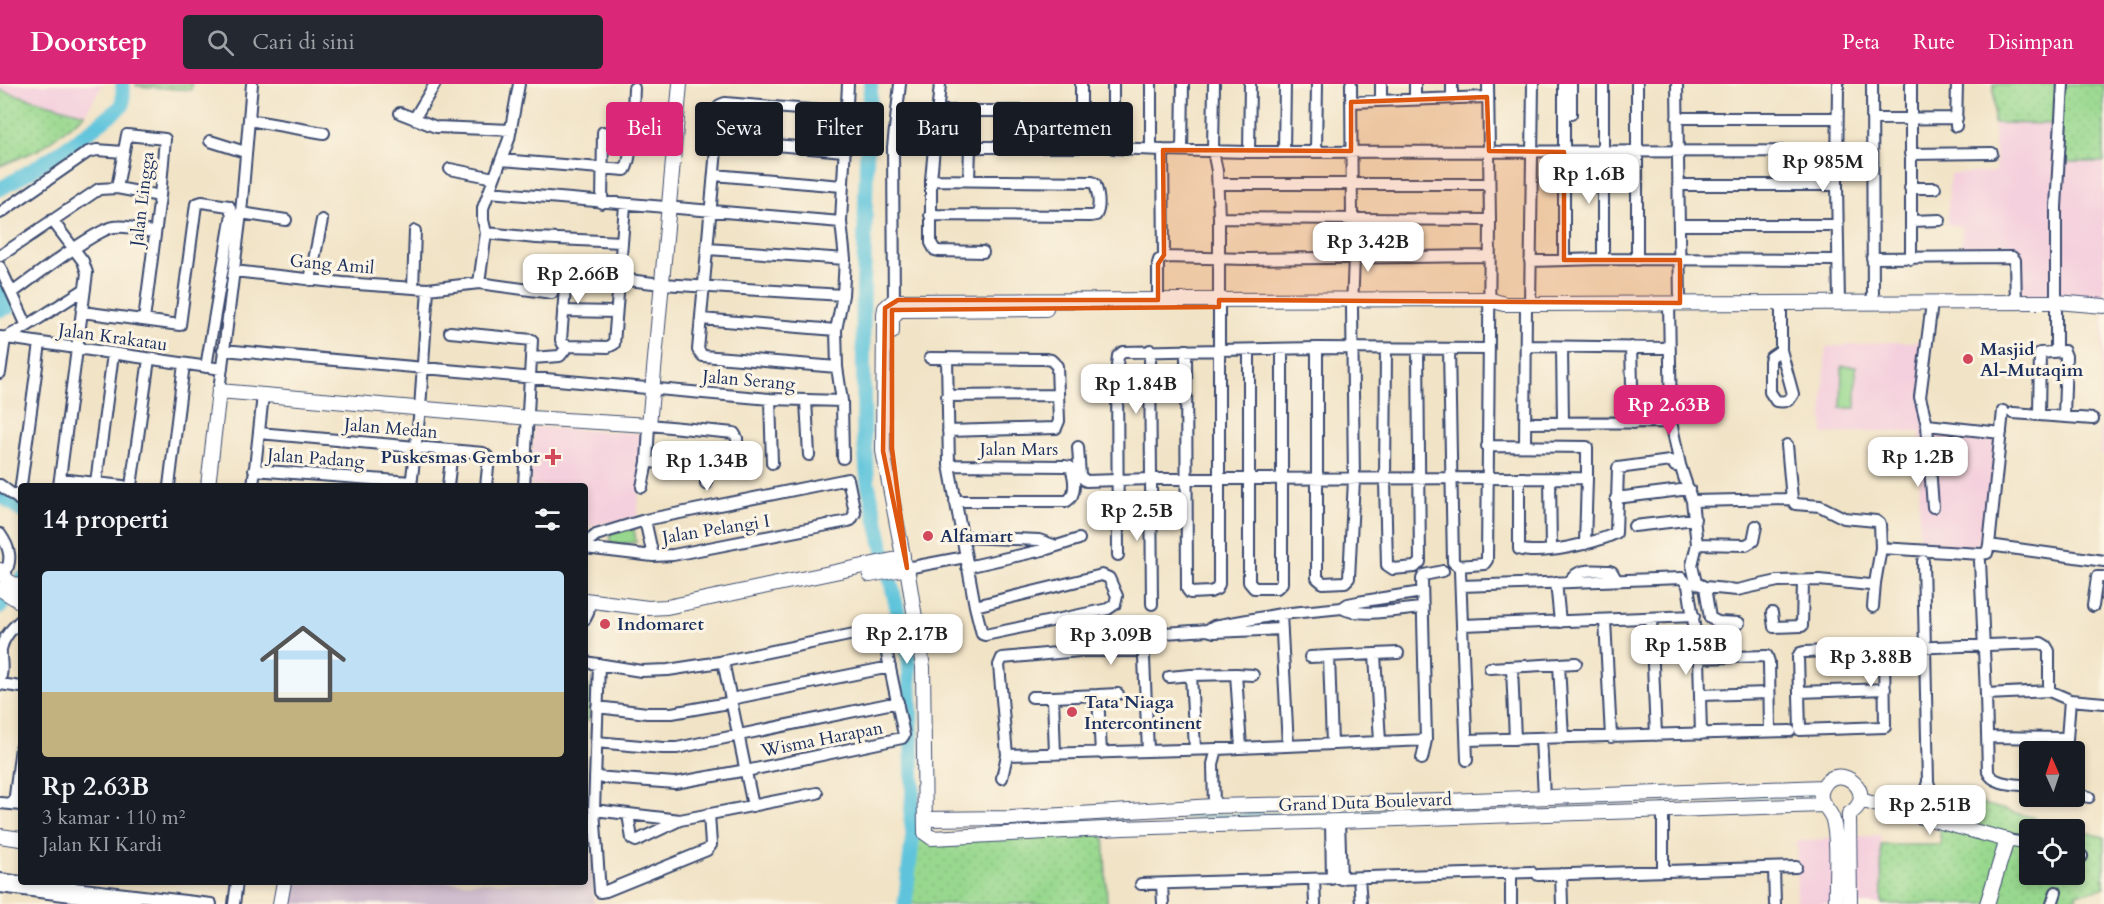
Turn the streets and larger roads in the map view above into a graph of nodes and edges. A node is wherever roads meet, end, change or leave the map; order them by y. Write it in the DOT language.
graph roads {
  1 [pos="252,84"];
  2 [pos="435,84"];
  3 [pos="519,84"];
  4 [pos="680,84"];
  5 [pos="848,84"];
  6 [pos="900,84"];
  7 [pos="940,84"];
  8 [pos="1081,84"];
  9 [pos="1113,84"];
  10 [pos="1151,84"];
  11 [pos="1183,84"];
  12 [pos="1214,84"];
  13 [pos="1250,84"];
  14 [pos="1285,84"];
  15 [pos="1317,84"];
  16 [pos="1351,84"];
  17 [pos="1381,84"];
  18 [pos="1415,84"];
  19 [pos="1452,84"];
  20 [pos="1488,84"];
  21 [pos="1533,84"];
  22 [pos="1564,84"];
  23 [pos="1571,84"];
  24 [pos="1603,84"];
  25 [pos="1637,84"];
  26 [pos="1643,84"];
  27 [pos="1677,84"];
  28 [pos="1838,84"];
  29 [pos="1872,84"];
  30 [pos="1911,84"];
  31 [pos="1957,84"];
  32 [pos="2062,84"];
  33 [pos="634,88"];
  34 [pos="1487,97"];
  35 [pos="1416,99"];
  36 [pos="1452,99"];
  37 [pos="1381,101"];
  38 [pos="847,102"];
  39 [pos="938,102"];
  40 [pos="1081,102"];
  41 [pos="1351,102"];
  42 [pos="400,113"];
  43 [pos="1677,118"];
  44 [pos="1837,118"];
  45 [pos="414,119"];
  46 [pos="1872,119"];
  47 [pos="1910,119"];
  48 [pos="249,120"];
  49 [pos="511,130"];
  50 [pos="603,132"];
  51 [pos="324,133"];
  52 [pos="210,141"];
  53 [pos="893,147"];
  54 [pos="896,147"];
  55 [pos="1151,149"];
  56 [pos="1163,150"];
  57 [pos="1182,150"];
  58 [pos="1316,150"];
  59 [pos="1213,151"];
  60 [pos="1351,151"];
  61 [pos="1489,151"];
  62 [pos="1603,151"];
  63 [pos="1641,151"];
  64 [pos="1677,151"];
  65 [pos="1837,151"];
  66 [pos="1871,151"];
  67 [pos="123,152"];
  68 [pos="245,152"];
  69 [pos="1249,152"];
  70 [pos="1284,152"];
  71 [pos="1534,152"];
  72 [pos="1568,152"];
  73 [pos="1992,153"];
  74 [pos="1910,154"];
  75 [pos="716,156"];
  76 [pos="844,156"];
  77 [pos="932,156"];
  78 [pos="970,156"];
  79 [pos="501,160"];
  80 [pos="602,167"];
  81 [pos="450,169"];
  82 [pos="714,175"];
  83 [pos="494,178"];
  84 [pos="931,180"];
  85 [pos="969,180"];
  86 [pos="1351,183"];
  87 [pos="1218,184"];
  88 [pos="1489,184"];
  89 [pos="1678,185"];
  90 [pos="1837,185"];
  91 [pos="842,186"];
  92 [pos="117,188"];
  93 [pos="1910,188"];
  94 [pos="1935,188"];
  95 [pos="489,192"];
  96 [pos="160,196"];
  97 [pos="602,203"];
  98 [pos="625,205"];
  99 [pos="669,209"];
  100 [pos="711,211"];
  101 [pos="0,213"];
  102 [pos="241,213"];
  103 [pos="930,215"];
  104 [pos="1219,218"];
  105 [pos="1352,219"];
  106 [pos="52,220"];
  107 [pos="286,220"];
  108 [pos="322,220"];
  109 [pos="1940,220"];
  110 [pos="1484,221"];
  111 [pos="1911,221"];
  112 [pos="841,222"];
  113 [pos="1838,222"];
  114 [pos="1680,223"];
  115 [pos="415,231"];
  116 [pos="155,232"];
  117 [pos="486,233"];
  118 [pos="622,242"];
  119 [pos="74,249"];
  120 [pos="708,249"];
  121 [pos="983,252"];
  122 [pos="0,256"];
  123 [pos="1489,256"];
  124 [pos="1164,257"];
  125 [pos="1354,257"];
  126 [pos="1218,258"];
  127 [pos="1872,258"];
  128 [pos="845,259"];
  129 [pos="1911,259"];
  130 [pos="1568,260"];
  131 [pos="1603,260"];
  132 [pos="1641,260"];
  133 [pos="1680,260"];
  134 [pos="1838,260"];
  135 [pos="1530,261"];
  136 [pos="0,267"];
  137 [pos="234,271"];
  138 [pos="619,279"];
  139 [pos="310,280"];
  140 [pos="566,280"];
  141 [pos="479,283"];
  142 [pos="662,284"];
  143 [pos="704,287"];
  144 [pos="413,288"];
  145 [pos="85,289"];
  146 [pos="428,289"];
  147 [pos="12,293"];
  148 [pos="843,295"];
  149 [pos="1158,300"];
  150 [pos="2057,302"];
  151 [pos="1674,303"];
  152 [pos="1780,303"];
  153 [pos="1839,303"];
  154 [pos="1873,303"];
  155 [pos="1932,303"];
  156 [pos="2016,303"];
  157 [pos="1219,304"];
  158 [pos="1353,304"];
  159 [pos="1488,304"];
  160 [pos="1528,304"];
  161 [pos="2104,306"];
  162 [pos="894,307"];
  163 [pos="563,311"];
  164 [pos="82,312"];
  165 [pos="616,312"];
  166 [pos="701,319"];
  167 [pos="144,320"];
  168 [pos="27,326"];
  169 [pos="836,330"];
  170 [pos="450,333"];
  171 [pos="3,337"];
  172 [pos="40,343"];
  173 [pos="568,346"];
  174 [pos="1526,346"];
  175 [pos="1631,347"];
  176 [pos="77,348"];
  177 [pos="1317,348"];
  178 [pos="1353,348"];
  179 [pos="1562,348"];
  180 [pos="1669,348"];
  181 [pos="1282,349"];
  182 [pos="1386,349"];
  183 [pos="1418,349"];
  184 [pos="1449,349"];
  185 [pos="1488,349"];
  186 [pos="224,350"];
  187 [pos="1150,350"];
  188 [pos="1186,350"];
  189 [pos="1219,350"];
  190 [pos="1249,350"];
  191 [pos="1781,350"];
  192 [pos="2056,351"];
  193 [pos="113,354"];
  194 [pos="532,358"];
  195 [pos="930,358"];
  196 [pos="947,358"];
  197 [pos="149,359"];
  198 [pos="184,364"];
  199 [pos="206,367"];
  200 [pos="837,367"];
  201 [pos="424,368"];
  202 [pos="222,369"];
  203 [pos="0,373"];
  204 [pos="530,377"];
  205 [pos="653,388"];
  206 [pos="219,391"];
  207 [pos="263,395"];
  208 [pos="1058,395"];
  209 [pos="947,396"];
  210 [pos="770,399"];
  211 [pos="806,401"];
  212 [pos="842,401"];
  213 [pos="420,409"];
  214 [pos="2038,414"];
  215 [pos="2064,416"];
  216 [pos="530,418"];
  217 [pos="2093,419"];
  218 [pos="1563,422"];
  219 [pos="1671,422"];
  220 [pos="1525,423"];
  221 [pos="1633,423"];
  222 [pos="649,424"];
  223 [pos="1927,425"];
  224 [pos="948,431"];
  225 [pos="259,433"];
  226 [pos="2001,433"];
  227 [pos="1787,445"];
  228 [pos="416,446"];
  229 [pos="1488,446"];
  230 [pos="1525,446"];
  231 [pos="1078,447"];
  232 [pos="452,450"];
  233 [pos="809,455"];
  234 [pos="843,458"];
  235 [pos="647,462"];
  236 [pos="772,463"];
  237 [pos="949,465"];
  238 [pos="1680,465"];
  239 [pos="254,470"];
  240 [pos="738,473"];
  241 [pos="1452,478"];
  242 [pos="1487,478"];
  243 [pos="1519,478"];
  244 [pos="1550,478"];
  245 [pos="1587,478"];
  246 [pos="1150,479"];
  247 [pos="1186,479"];
  248 [pos="1248,479"];
  249 [pos="1419,479"];
  250 [pos="1118,480"];
  251 [pos="1218,480"];
  252 [pos="1283,480"];
  253 [pos="1317,480"];
  254 [pos="1354,480"];
  255 [pos="1385,480"];
  256 [pos="60,482"];
  257 [pos="22,483"];
  258 [pos="96,483"];
  259 [pos="131,483"];
  260 [pos="169,483"];
  261 [pos="208,483"];
  262 [pos="253,483"];
  263 [pos="400,483"];
  264 [pos="411,483"];
  265 [pos="448,483"];
  266 [pos="486,483"];
  267 [pos="524,483"];
  268 [pos="706,484"];
  269 [pos="0,485"];
  270 [pos="642,487"];
  271 [pos="1689,489"];
  272 [pos="1616,498"];
  273 [pos="18,499"];
  274 [pos="1792,499"];
  275 [pos="955,501"];
  276 [pos="1692,501"];
  277 [pos="1933,507"];
  278 [pos="1695,519"];
  279 [pos="645,520"];
  280 [pos="1634,526"];
  281 [pos="1756,526"];
  282 [pos="0,534"];
  283 [pos="962,537"];
  284 [pos="1079,539"];
  285 [pos="588,543"];
  286 [pos="1585,544"];
  287 [pos="1696,544"];
  288 [pos="1989,545"];
  289 [pos="588,546"];
  290 [pos="1056,546"];
  291 [pos="1881,548"];
  292 [pos="1551,549"];
  293 [pos="1118,555"];
  294 [pos="653,556"];
  295 [pos="1923,561"];
  296 [pos="1980,561"];
  297 [pos="2104,561"];
  298 [pos="966,562"];
  299 [pos="903,564"];
  300 [pos="1460,571"];
  301 [pos="1443,572"];
  302 [pos="2104,577"];
  303 [pos="1803,581"];
  304 [pos="6,582"];
  305 [pos="1556,582"];
  306 [pos="1875,583"];
  307 [pos="1461,586"];
  308 [pos="1705,587"];
  309 [pos="1422,592"];
  310 [pos="18,598"];
  311 [pos="1152,604"];
  312 [pos="975,606"];
  313 [pos="2093,606"];
  314 [pos="588,607"];
  315 [pos="1873,607"];
  316 [pos="1342,608"];
  317 [pos="1423,608"];
  318 [pos="1772,613"];
  319 [pos="1281,614"];
  320 [pos="1694,616"];
  321 [pos="1651,618"];
  322 [pos="1605,620"];
  323 [pos="1560,622"];
  324 [pos="1739,622"];
  325 [pos="18,623"];
  326 [pos="1463,625"];
  327 [pos="1207,630"];
  328 [pos="1282,630"];
  329 [pos="1143,635"];
  330 [pos="1984,644"];
  331 [pos="1,646"];
  332 [pos="1924,648"];
  333 [pos="1884,649"];
  334 [pos="1079,651"];
  335 [pos="1143,651"];
  336 [pos="1398,652"];
  337 [pos="1375,654"];
  338 [pos="1329,656"];
  339 [pos="1311,657"];
  340 [pos="1700,657"];
  341 [pos="721,661"];
  342 [pos="588,662"];
  343 [pos="1576,663"];
  344 [pos="599,664"];
  345 [pos="1559,664"];
  346 [pos="890,667"];
  347 [pos="1512,667"];
  348 [pos="1490,668"];
  349 [pos="1236,674"];
  350 [pos="1191,675"];
  351 [pos="1253,675"];
  352 [pos="1169,677"];
  353 [pos="0,679"];
  354 [pos="0,684"];
  355 [pos="18,687"];
  356 [pos="1885,689"];
  357 [pos="2049,691"];
  358 [pos="1799,692"];
  359 [pos="1769,693"];
  360 [pos="1118,694"];
  361 [pos="1986,694"];
  362 [pos="1701,695"];
  363 [pos="1098,696"];
  364 [pos="1032,697"];
  365 [pos="1053,697"];
  366 [pos="2070,700"];
  367 [pos="730,701"];
  368 [pos="898,702"];
  369 [pos="2104,703"];
  370 [pos="597,707"];
  371 [pos="1790,730"];
  372 [pos="1770,731"];
  373 [pos="1701,734"];
  374 [pos="1656,735"];
  375 [pos="737,736"];
  376 [pos="1611,736"];
  377 [pos="1987,737"];
  378 [pos="1541,738"];
  379 [pos="1563,738"];
  380 [pos="2067,738"];
  381 [pos="1515,739"];
  382 [pos="1467,740"];
  383 [pos="1426,741"];
  384 [pos="2067,741"];
  385 [pos="596,742"];
  386 [pos="1380,742"];
  387 [pos="1332,744"];
  388 [pos="1288,746"];
  389 [pos="1241,748"];
  390 [pos="1195,749"];
  391 [pos="1217,749"];
  392 [pos="1148,751"];
  393 [pos="1101,753"];
  394 [pos="1055,754"];
  395 [pos="1007,755"];
  396 [pos="1422,759"];
  397 [pos="1467,760"];
  398 [pos="744,771"];
  399 [pos="590,775"];
  400 [pos="1002,778"];
  401 [pos="1928,782"];
  402 [pos="2019,784"];
  403 [pos="1823,787"];
  404 [pos="817,793"];
  405 [pos="1544,796"];
  406 [pos="2085,796"];
  407 [pos="2089,797"];
  408 [pos="1860,800"];
  409 [pos="0,803"];
  410 [pos="18,805"];
  411 [pos="750,806"];
  412 [pos="1214,806"];
  413 [pos="1446,809"];
  414 [pos="1662,809"];
  415 [pos="1827,809"];
  416 [pos="594,810"];
  417 [pos="628,814"];
  418 [pos="709,814"];
  419 [pos="1910,814"];
  420 [pos="1127,819"];
  421 [pos="680,820"];
  422 [pos="1931,820"];
  423 [pos="1335,822"];
  424 [pos="925,825"];
  425 [pos="0,836"];
  426 [pos="18,839"];
  427 [pos="2007,840"];
  428 [pos="2019,842"];
  429 [pos="1796,867"];
  430 [pos="1774,868"];
  431 [pos="1663,870"];
  432 [pos="1511,873"];
  433 [pos="1561,874"];
  434 [pos="1359,878"];
  435 [pos="0,879"];
  436 [pos="1314,879"];
  437 [pos="1336,879"];
  438 [pos="18,881"];
  439 [pos="1141,884"];
  440 [pos="1162,884"];
  441 [pos="38,885"];
  442 [pos="237,885"];
  443 [pos="283,885"];
  444 [pos="0,887"];
  445 [pos="2056,892"];
  446 [pos="81,893"];
  447 [pos="196,903"];
  448 [pos="136,904"];
  449 [pos="211,904"];
  450 [pos="234,904"];
  451 [pos="280,904"];
  452 [pos="1163,904"];
  453 [pos="1315,904"];
  454 [pos="1361,904"];
  455 [pos="1511,904"];
  456 [pos="1562,904"];
  457 [pos="1775,904"];
  458 [pos="1836,904"];
  459 [pos="1850,904"];
  460 [pos="1987,904"];
  461 [pos="2052,904"];
  1 -- 48 [label="street"];
  2 -- 45 [label="street"];
  3 -- 49 [label="street"];
  4 -- 99 [label="street"];
  5 -- 38 [label="street"];
  6 -- 53 [label="street"];
  7 -- 39 [label="street"];
  8 -- 40 [label="street"];
  9 -- 55 [label="street"];
  10 -- 55 [label="street"];
  11 -- 57 [label="street"];
  12 -- 59 [label="street"];
  13 -- 69 [label="street"];
  14 -- 70 [label="street"];
  15 -- 58 [label="street"];
  16 -- 41 [label="street"];
  17 -- 37 [label="street"];
  18 -- 35 [label="street"];
  19 -- 36 [label="street"];
  20 -- 34 [label="street"];
  21 -- 71 [label="street"];
  22 -- 72 [label="street"];
  23 -- 72 [label="street"];
  24 -- 62 [label="street"];
  25 -- 63 [label="street"];
  26 -- 63 [label="street"];
  27 -- 43 [label="street"];
  28 -- 44 [label="street"];
  29 -- 46 [label="street"];
  30 -- 47 [label="street"];
  31 -- 47 [label="street"];
  32 -- 150 [label="street"];
  33 -- 80 [label="street"];
  34 -- 36 [label="street"];
  34 -- 61 [label="street"];
  35 -- 36 [label="street"];
  35 -- 37 [label="street"];
  37 -- 41 [label="street"];
  41 -- 60 [label="street"];
  42 -- 45 [label="street"];
  43 -- 44 [label="street"];
  43 -- 64 [label="street"];
  44 -- 65 [label="street"];
  45 -- 49 [label="street"];
  46 -- 47 [label="street"];
  46 -- 66 [label="street"];
  47 -- 74 [label="street"];
  48 -- 51 [label="street"];
  48 -- 68 [label="street"];
  49 -- 79 [label="street"];
  50 -- 80 [label="street"];
  52 -- 68 [label="street"];
  53 -- 54 [label="street"];
  53 -- 162 [label="street"];
  55 -- 56 [label="street"];
  56 -- 57 [label="street"];
  56 -- 124 [label="street"];
  57 -- 59 [label="street"];
  58 -- 60 [label="street"];
  58 -- 70 [label="street"];
  59 -- 69 [label="street"];
  59 -- 87 [label="street"];
  60 -- 61 [label="street"];
  60 -- 86 [label="street"];
  61 -- 71 [label="street"];
  61 -- 88 [label="street"];
  62 -- 63 [label="street"];
  62 -- 72 [label="street"];
  62 -- 131 [label="street"];
  63 -- 64 [label="street"];
  63 -- 132 [label="street"];
  64 -- 65 [label="street"];
  64 -- 89 [label="street"];
  65 -- 66 [label="street"];
  65 -- 90 [label="street"];
  66 -- 127 [label="street"];
  67 -- 92 [label="street, Jalan Lingga"];
  67 -- 96 [label="street, Jalan Lingga"];
  67 -- 101 [label="street"];
  68 -- 102 [label="street"];
  69 -- 70 [label="street"];
  71 -- 72 [label="street"];
  71 -- 135 [label="street"];
  72 -- 130 [label="street"];
  73 -- 74 [label="street"];
  74 -- 93 [label="street"];
  75 -- 82 [label="street"];
  76 -- 91 [label="street"];
  77 -- 84 [label="street"];
  78 -- 85 [label="street"];
  79 -- 80 [label="street"];
  79 -- 83 [label="street"];
  80 -- 97 [label="street"];
  81 -- 83 [label="street"];
  82 -- 91 [label="street"];
  82 -- 100 [label="street"];
  83 -- 95 [label="street"];
  84 -- 85 [label="street"];
  84 -- 103 [label="street"];
  85 -- 103 [label="street"];
  86 -- 87 [label="street"];
  86 -- 88 [label="street"];
  86 -- 105 [label="street"];
  87 -- 104 [label="street"];
  88 -- 110 [label="street"];
  89 -- 90 [label="street"];
  89 -- 114 [label="street"];
  90 -- 113 [label="street"];
  91 -- 112 [label="street"];
  92 -- 96 [label="street"];
  92 -- 106 [label="street"];
  93 -- 94 [label="street"];
  93 -- 111 [label="street"];
  95 -- 97 [label="street"];
  95 -- 117 [label="street"];
  96 -- 116 [label="street, Jalan Lingga"];
  97 -- 98 [label="street"];
  98 -- 99 [label="street"];
  98 -- 118 [label="street"];
  99 -- 100 [label="street"];
  99 -- 142 [label="street"];
  100 -- 112 [label="street"];
  100 -- 120 [label="street"];
  102 -- 107 [label="street"];
  102 -- 137 [label="street"];
  103 -- 121 [label="street"];
  104 -- 105 [label="street"];
  104 -- 126 [label="street"];
  105 -- 110 [label="street"];
  105 -- 125 [label="street"];
  106 -- 119 [label="street"];
  106 -- 122 [label="street"];
  108 -- 139 [label="street"];
  109 -- 111 [label="street"];
  110 -- 123 [label="street"];
  111 -- 129 [label="street"];
  112 -- 128 [label="street"];
  113 -- 114 [label="street"];
  113 -- 134 [label="street"];
  114 -- 133 [label="street"];
  115 -- 144 [label="street"];
  116 -- 119 [label="street"];
  116 -- 167 [label="street, Jalan Lingga"];
  117 -- 118 [label="street"];
  117 -- 141 [label="street"];
  118 -- 138 [label="street"];
  119 -- 145 [label="street"];
  119 -- 147 [label="street"];
  120 -- 128 [label="street"];
  120 -- 143 [label="street"];
  123 -- 125 [label="street"];
  123 -- 159 [label="street"];
  124 -- 126 [label="street"];
  124 -- 149 [label="street"];
  125 -- 126 [label="street"];
  125 -- 158 [label="street"];
  126 -- 157 [label="street"];
  127 -- 129 [label="street"];
  127 -- 154 [label="street"];
  128 -- 148 [label="street"];
  129 -- 156 [label="street"];
  130 -- 131 [label="street"];
  130 -- 135 [label="street"];
  131 -- 132 [label="street"];
  132 -- 133 [label="street"];
  133 -- 134 [label="street"];
  133 -- 151 [label="street"];
  134 -- 153 [label="street"];
  135 -- 160 [label="street"];
  136 -- 147 [label="street"];
  137 -- 139 [label="street, Gang Amil"];
  137 -- 186 [label="street"];
  138 -- 140 [label="street"];
  138 -- 142 [label="street"];
  138 -- 165 [label="street"];
  139 -- 144 [label="street, Gang Amil"];
  140 -- 141 [label="street, Gang Amil"];
  140 -- 163 [label="street"];
  141 -- 146 [label="street, Gang Amil"];
  142 -- 143 [label="street"];
  142 -- 205 [label="street"];
  143 -- 148 [label="street"];
  143 -- 166 [label="street"];
  144 -- 146 [label="street, Gang Amil"];
  145 -- 164 [label="street"];
  145 -- 168 [label="street"];
  146 -- 201 [label="street"];
  147 -- 168 [label="street"];
  148 -- 169 [label="street"];
  149 -- 157 [label="street"];
  149 -- 162 [label="street"];
  150 -- 156 [label="street"];
  150 -- 161 [label="street"];
  150 -- 192 [label="street"];
  151 -- 152 [label="street"];
  151 -- 160 [label="street"];
  151 -- 180 [label="street"];
  152 -- 153 [label="street"];
  152 -- 191 [label="street"];
  153 -- 154 [label="street"];
  154 -- 155 [label="street"];
  155 -- 156 [label="street"];
  155 -- 223 [label="street"];
  157 -- 158 [label="street"];
  157 -- 162 [label="street"];
  157 -- 189 [label="street"];
  158 -- 159 [label="street"];
  158 -- 178 [label="street"];
  159 -- 160 [label="street"];
  159 -- 185 [label="street"];
  160 -- 174 [label="street"];
  162 -- 299 [label="street"];
  163 -- 165 [label="street"];
  163 -- 173 [label="street"];
  164 -- 167 [label="street"];
  164 -- 176 [label="street"];
  165 -- 173 [label="street"];
  166 -- 169 [label="street"];
  166 -- 200 [label="street"];
  167 -- 199 [label="street"];
  168 -- 171 [label="street"];
  169 -- 200 [label="street"];
  170 -- 194 [label="street"];
  171 -- 172 [label="street, Jalan Krakatau"];
  171 -- 203 [label="street"];
  172 -- 176 [label="street, Jalan Krakatau"];
  172 -- 257 [label="street"];
  173 -- 194 [label="street"];
  174 -- 179 [label="street"];
  174 -- 220 [label="street"];
  175 -- 179 [label="street"];
  175 -- 180 [label="street"];
  175 -- 221 [label="street"];
  176 -- 193 [label="street, Jalan Krakatau"];
  176 -- 256 [label="street"];
  177 -- 178 [label="street"];
  177 -- 181 [label="street"];
  177 -- 253 [label="street"];
  178 -- 182 [label="street"];
  178 -- 254 [label="street"];
  179 -- 218 [label="street"];
  180 -- 219 [label="street"];
  181 -- 190 [label="street"];
  181 -- 252 [label="street"];
  182 -- 183 [label="street"];
  182 -- 255 [label="street"];
  183 -- 184 [label="street"];
  183 -- 249 [label="street"];
  184 -- 185 [label="street"];
  184 -- 241 [label="street"];
  185 -- 229 [label="street"];
  186 -- 201 [label="street, Jalan Serang"];
  186 -- 202 [label="street"];
  187 -- 188 [label="street"];
  187 -- 246 [label="street"];
  187 -- 250 [label="street"];
  188 -- 189 [label="street"];
  188 -- 247 [label="street"];
  189 -- 190 [label="street"];
  189 -- 251 [label="street"];
  190 -- 248 [label="street"];
  192 -- 214 [label="street"];
  192 -- 215 [label="street"];
  193 -- 197 [label="street, Jalan Krakatau"];
  193 -- 258 [label="street"];
  194 -- 204 [label="street"];
  195 -- 196 [label="street"];
  196 -- 208 [label="street"];
  196 -- 209 [label="street"];
  197 -- 198 [label="street, Jalan Krakatau"];
  197 -- 259 [label="street"];
  198 -- 199 [label="street, Jalan Krakatau"];
  198 -- 260 [label="street"];
  199 -- 202 [label="street, Jalan Krakatau"];
  200 -- 212 [label="street"];
  201 -- 204 [label="street, Jalan Serang"];
  201 -- 213 [label="street"];
  202 -- 206 [label="street"];
  204 -- 205 [label="street, Jalan Serang"];
  204 -- 216 [label="street"];
  205 -- 210 [label="street, Jalan Serang"];
  205 -- 222 [label="street"];
  206 -- 207 [label="street"];
  206 -- 261 [label="street"];
  207 -- 213 [label="street"];
  207 -- 225 [label="street"];
  208 -- 209 [label="street"];
  208 -- 224 [label="street"];
  209 -- 224 [label="street"];
  210 -- 211 [label="street, Jalan Serang"];
  210 -- 236 [label="street"];
  211 -- 212 [label="street, Jalan Serang"];
  211 -- 233 [label="street"];
  212 -- 234 [label="street"];
  213 -- 216 [label="street"];
  213 -- 228 [label="street"];
  214 -- 215 [label="street"];
  214 -- 226 [label="street"];
  215 -- 217 [label="street"];
  216 -- 222 [label="street"];
  216 -- 267 [label="street"];
  218 -- 220 [label="street"];
  218 -- 221 [label="street"];
  219 -- 221 [label="street"];
  219 -- 238 [label="street"];
  220 -- 230 [label="street"];
  222 -- 235 [label="street"];
  222 -- 240 [label="street"];
  223 -- 226 [label="street"];
  223 -- 277 [label="street"];
  224 -- 237 [label="street"];
  225 -- 228 [label="street, Jalan Medan"];
  225 -- 239 [label="street"];
  226 -- 288 [label="street"];
  227 -- 274 [label="street"];
  228 -- 232 [label="street, Jalan Medan"];
  228 -- 264 [label="street"];
  229 -- 230 [label="street"];
  229 -- 242 [label="street"];
  230 -- 245 [label="street"];
  231 -- 250 [label="street"];
  232 -- 265 [label="street"];
  232 -- 266 [label="street, Jalan Medan"];
  235 -- 268 [label="street"];
  235 -- 270 [label="street"];
  237 -- 275 [label="street"];
  237 -- 275 [label="street, Jalan Mars"];
  238 -- 271 [label="street"];
  238 -- 272 [label="street"];
  239 -- 262 [label="street"];
  239 -- 263 [label="street, Jalan Padang"];
  241 -- 242 [label="street"];
  241 -- 242 [label="street"];
  241 -- 249 [label="street"];
  242 -- 243 [label="street"];
  243 -- 244 [label="street"];
  243 -- 292 [label="street"];
  244 -- 245 [label="street"];
  244 -- 292 [label="street"];
  245 -- 286 [label="street"];
  246 -- 247 [label="street"];
  246 -- 250 [label="street"];
  246 -- 311 [label="street"];
  247 -- 251 [label="street"];
  247 -- 251 [label="street"];
  248 -- 251 [label="street"];
  248 -- 252 [label="street"];
  248 -- 252 [label="street"];
  249 -- 255 [label="street"];
  249 -- 255 [label="street"];
  250 -- 293 [label="street"];
  252 -- 253 [label="street"];
  253 -- 254 [label="street"];
  253 -- 254 [label="street"];
  254 -- 255 [label="street"];
  256 -- 258 [label="street"];
  269 -- 273 [label="street"];
  271 -- 272 [label="street"];
  271 -- 276 [label="street"];
  272 -- 286 [label="street"];
  274 -- 276 [label="street"];
  274 -- 291 [label="street"];
  275 -- 283 [label="street"];
  276 -- 278 [label="street"];
  278 -- 280 [label="street"];
  278 -- 287 [label="street"];
  279 -- 285 [label="street"];
  279 -- 294 [label="street"];
  279 -- 294 [label="street, Jalan Pelangi I"];
  281 -- 287 [label="street"];
  282 -- 304 [label="street"];
  283 -- 290 [label="street"];
  283 -- 298 [label="street"];
  284 -- 290 [label="street"];
  286 -- 292 [label="street"];
  287 -- 308 [label="street"];
  288 -- 291 [label="street"];
  288 -- 297 [label="street"];
  289 -- 294 [label="street, Jalan Pelangi I"];
  290 -- 298 [label="street"];
  291 -- 306 [label="street"];
  295 -- 332 [label="street"];
  296 -- 330 [label="street"];
  298 -- 299 [label="street"];
  298 -- 312 [label="street"];
  299 -- 314 [label="street"];
  299 -- 424 [label="street"];
  300 -- 307 [label="street"];
  301 -- 309 [label="street"];
  302 -- 313 [label="street"];
  303 -- 306 [label="street"];
  303 -- 308 [label="street"];
  303 -- 318 [label="street"];
  304 -- 310 [label="street"];
  305 -- 307 [label="street"];
  305 -- 320 [label="street"];
  305 -- 323 [label="street"];
  306 -- 315 [label="street"];
  307 -- 326 [label="street"];
  308 -- 324 [label="street"];
  309 -- 316 [label="street"];
  309 -- 317 [label="street"];
  312 -- 312 [label="street"];
  316 -- 317 [label="street"];
  316 -- 319 [label="street"];
  317 -- 383 [label="street"];
  319 -- 327 [label="street"];
  319 -- 328 [label="street"];
  320 -- 321 [label="street"];
  320 -- 340 [label="street"];
  321 -- 322 [label="street"];
  321 -- 374 [label="street"];
  322 -- 323 [label="street"];
  322 -- 376 [label="street"];
  323 -- 326 [label="street"];
  325 -- 331 [label="street"];
  326 -- 382 [label="street"];
  327 -- 328 [label="street"];
  327 -- 329 [label="street"];
  328 -- 388 [label="street"];
  329 -- 334 [label="street"];
  329 -- 335 [label="street"];
  330 -- 332 [label="street"];
  330 -- 357 [label="street"];
  330 -- 361 [label="street"];
  331 -- 353 [label="street"];
  332 -- 333 [label="street"];
  332 -- 401 [label="street"];
  333 -- 356 [label="street"];
  333 -- 358 [label="street"];
  334 -- 335 [label="street"];
  334 -- 395 [label="street"];
  335 -- 392 [label="street"];
  336 -- 337 [label="street"];
  337 -- 338 [label="street"];
  337 -- 386 [label="street"];
  338 -- 339 [label="street"];
  338 -- 387 [label="street"];
  340 -- 359 [label="street"];
  340 -- 362 [label="street"];
  341 -- 344 [label="street"];
  341 -- 346 [label="street, Wisma Harapan"];
  341 -- 367 [label="street, Wisma Harapan"];
  342 -- 344 [label="street"];
  343 -- 345 [label="street"];
  344 -- 370 [label="street"];
  345 -- 347 [label="street"];
  345 -- 379 [label="street"];
  346 -- 367 [label="street"];
  346 -- 368 [label="street, Wisma Harapan"];
  347 -- 348 [label="street"];
  347 -- 381 [label="street"];
  349 -- 350 [label="street"];
  349 -- 351 [label="street"];
  349 -- 389 [label="street"];
  350 -- 352 [label="street"];
  350 -- 390 [label="street"];
  354 -- 355 [label="street"];
  356 -- 358 [label="street"];
  356 -- 358 [label="street"];
  357 -- 361 [label="street"];
  357 -- 366 [label="street"];
  359 -- 362 [label="street"];
  359 -- 372 [label="street"];
  360 -- 363 [label="street"];
  361 -- 377 [label="street"];
  362 -- 373 [label="street"];
  363 -- 365 [label="street"];
  363 -- 393 [label="street"];
  364 -- 365 [label="street"];
  365 -- 394 [label="street"];
  366 -- 369 [label="street"];
  366 -- 380 [label="street"];
  367 -- 370 [label="street"];
  367 -- 375 [label="street, Wisma Harapan"];
  368 -- 375 [label="street, Wisma Harapan"];
  368 -- 398 [label="street, Wisma Harapan"];
  370 -- 385 [label="street"];
  371 -- 372 [label="street"];
  372 -- 373 [label="street"];
  373 -- 374 [label="street"];
  374 -- 376 [label="street"];
  375 -- 385 [label="street, Wisma Harapan"];
  375 -- 398 [label="street"];
  376 -- 379 [label="street"];
  377 -- 380 [label="street"];
  377 -- 402 [label="street"];
  378 -- 379 [label="street"];
  378 -- 381 [label="street"];
  378 -- 405 [label="street"];
  380 -- 384 [label="street"];
  381 -- 382 [label="street"];
  382 -- 397 [label="street"];
  383 -- 386 [label="street"];
  383 -- 396 [label="street"];
  385 -- 399 [label="street"];
  386 -- 387 [label="street"];
  387 -- 388 [label="street"];
  388 -- 389 [label="street"];
  389 -- 391 [label="street"];
  390 -- 391 [label="street"];
  390 -- 392 [label="street"];
  391 -- 412 [label="street"];
  392 -- 393 [label="street"];
  393 -- 394 [label="street"];
  394 -- 395 [label="street"];
  395 -- 400 [label="street"];
  398 -- 399 [label="street"];
  398 -- 411 [label="street, Wisma Harapan"];
  399 -- 416 [label="street"];
  401 -- 419 [label="street"];
  401 -- 422 [label="street"];
  403 -- 405 [label="street, Grand Duta Boulevard"];
  403 -- 408 [label="street, Grand Duta Boulevard"];
  403 -- 415 [label="street"];
  404 -- 411 [label="street"];
  405 -- 413 [label="street, Grand Duta Boulevard"];
  406 -- 407 [label="street"];
  408 -- 419 [label="street"];
  408 -- 459 [label="street"];
  409 -- 410 [label="street"];
  411 -- 418 [label="street"];
  412 -- 413 [label="street, Grand Duta Boulevard"];
  412 -- 420 [label="street, Grand Duta Boulevard"];
  413 -- 414 [label="street, Grand Duta Boulevard"];
  413 -- 423 [label="street, Grand Duta Boulevard"];
  414 -- 415 [label="street, Grand Duta Boulevard"];
  414 -- 431 [label="street"];
  415 -- 458 [label="street"];
  416 -- 417 [label="street"];
  416 -- 418 [label="street"];
  417 -- 421 [label="street"];
  417 -- 421 [label="street"];
  418 -- 421 [label="street"];
  419 -- 422 [label="street"];
  420 -- 423 [label="street, Grand Duta Boulevard"];
  420 -- 424 [label="street, Grand Duta Boulevard"];
  420 -- 424 [label="street, Grand Duta Boulevard"];
  422 -- 427 [label="street"];
  423 -- 437 [label="street"];
  425 -- 426 [label="street"];
  427 -- 428 [label="street"];
  427 -- 460 [label="street"];
  429 -- 430 [label="street"];
  430 -- 431 [label="street"];
  430 -- 457 [label="street"];
  431 -- 433 [label="street"];
  432 -- 433 [label="street"];
  432 -- 434 [label="street"];
  432 -- 455 [label="street"];
  433 -- 456 [label="street"];
  434 -- 437 [label="street"];
  434 -- 454 [label="street"];
  435 -- 438 [label="street"];
  436 -- 437 [label="street"];
  436 -- 440 [label="street"];
  436 -- 453 [label="street"];
  439 -- 440 [label="street"];
  440 -- 452 [label="street"];
  441 -- 446 [label="street"];
  442 -- 450 [label="street"];
  443 -- 451 [label="street"];
  444 -- 446 [label="street"];
  445 -- 461 [label="street"];
  446 -- 447 [label="street"];
  446 -- 448 [label="street"];
  447 -- 449 [label="street"];
}
